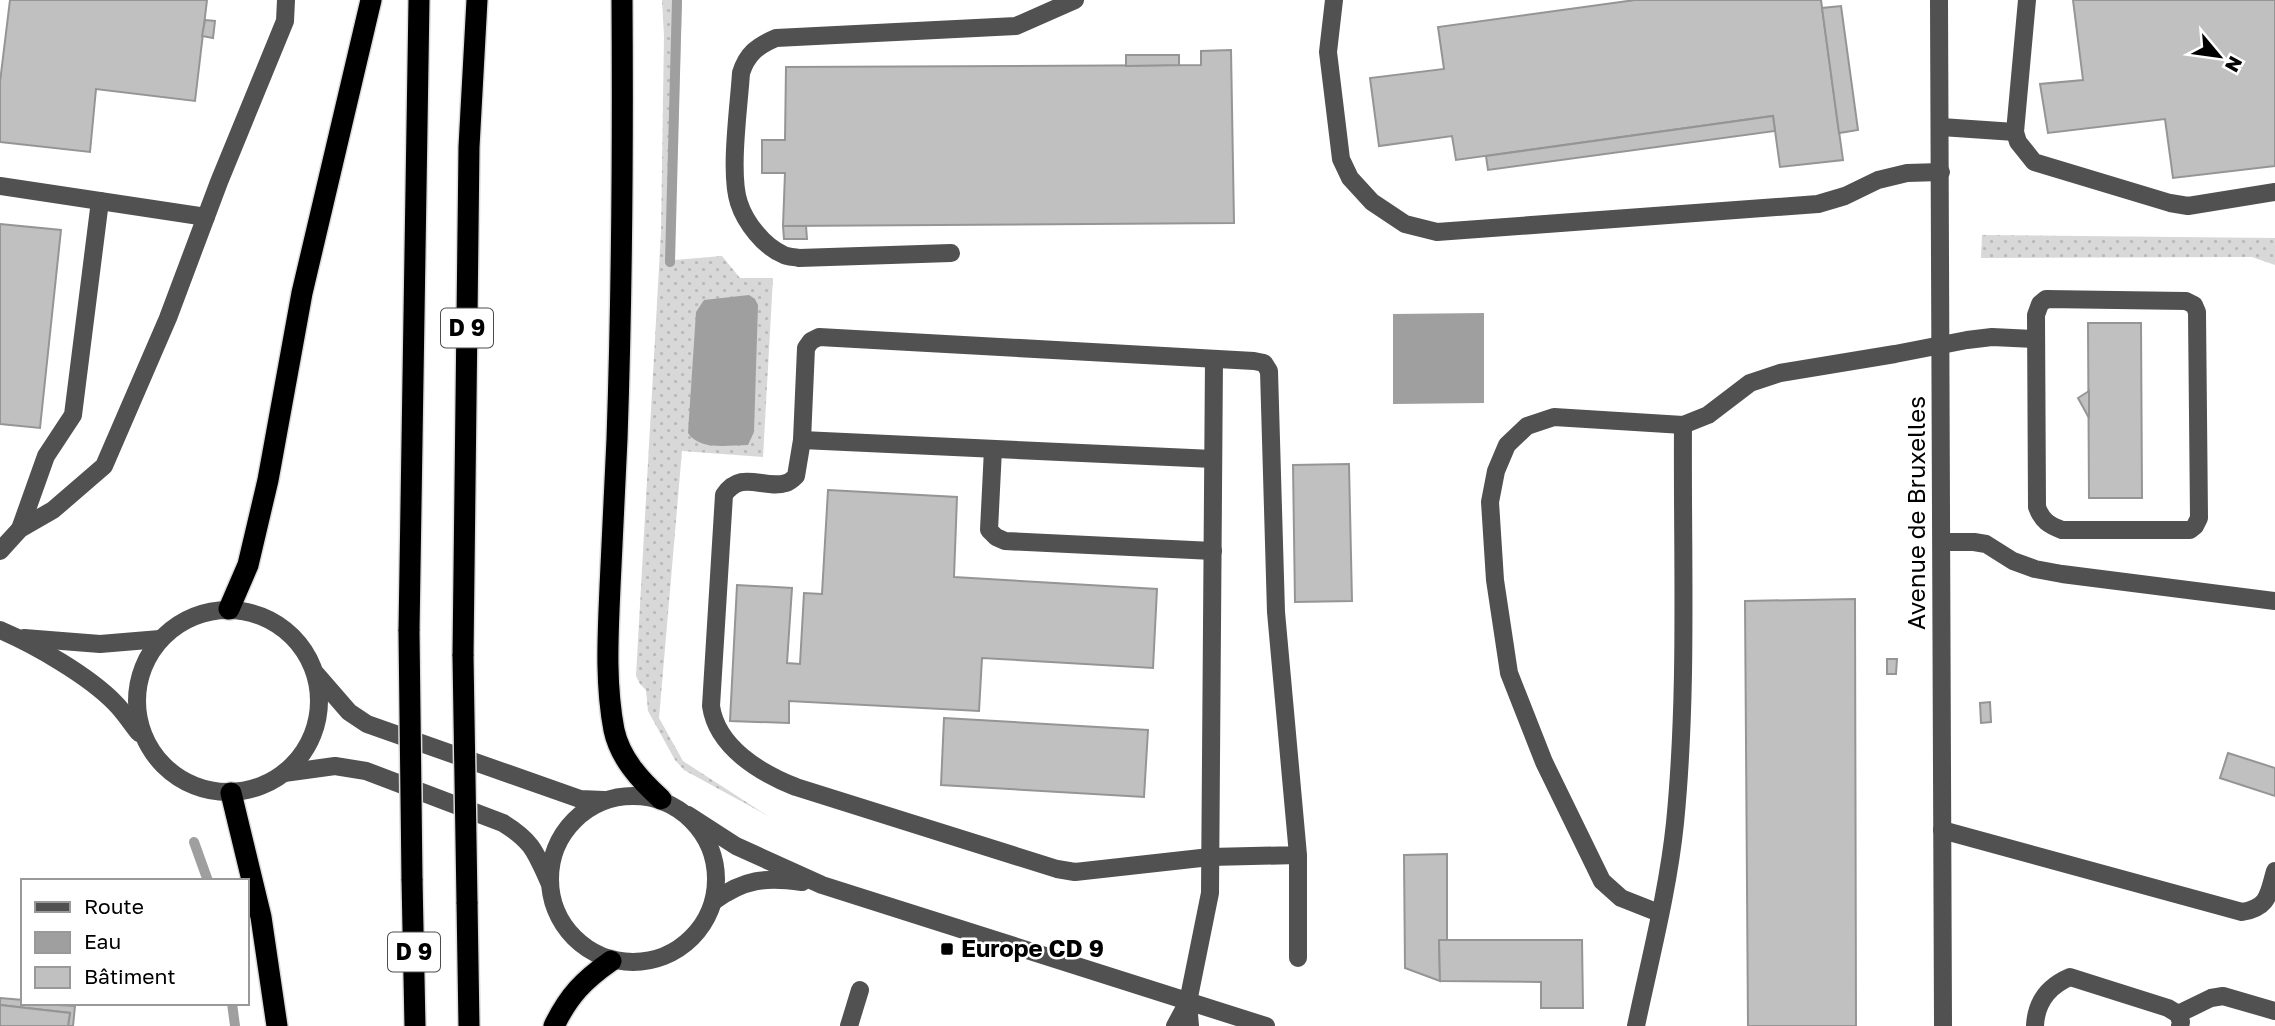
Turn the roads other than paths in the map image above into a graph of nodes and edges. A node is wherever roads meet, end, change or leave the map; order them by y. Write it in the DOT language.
graph roads {
  1 [pos="286,0"];
  2 [pos="371,0"];
  3 [pos="419,0"];
  4 [pos="477,0"];
  5 [pos="622,0"];
  6 [pos="1075,0"];
  7 [pos="1334,0"];
  8 [pos="1939,0"];
  9 [pos="2027,0"];
  10 [pos="1941,127"];
  11 [pos="2015,132"];
  12 [pos="1941,172"];
  13 [pos="0,186"];
  14 [pos="2275,192"];
  15 [pos="100,201"];
  16 [pos="206,217"];
  17 [pos="951,253"];
  18 [pos="2036,339"];
  19 [pos="1940,345"];
  20 [pos="1214,359"];
  21 [pos="1683,425"];
  22 [pos="802,440"];
  23 [pos="993,449"];
  24 [pos="1213,459"];
  25 [pos="20,529"];
  26 [pos="1942,542"];
  27 [pos="0,551"];
  28 [pos="1213,551"];
  29 [pos="2275,601"];
  30 [pos="229,609"];
  31 [pos="0,630"];
  32 [pos="17,638"];
  33 [pos="160,639"];
  34 [pos="314,671"];
  35 [pos="145,741"];
  36 [pos="284,773"];
  37 [pos="231,793"];
  38 [pos="661,799"];
  39 [pos="604,800"];
  40 [pos="688,815"];
  41 [pos="1942,830"];
  42 [pos="1298,855"];
  43 [pos="1210,857"];
  44 [pos="2275,871"];
  45 [pos="549,882"];
  46 [pos="822,885"];
  47 [pos="714,901"];
  48 [pos="1659,913"];
  49 [pos="1298,958"];
  50 [pos="611,961"];
  51 [pos="860,990"];
  52 [pos="1188,1002"];
  53 [pos="2275,1011"];
  54 [pos="2179,1020"];
  55 [pos="277,1026"];
  56 [pos="415,1026"];
  57 [pos="468,1026"];
  58 [pos="554,1026"];
  59 [pos="849,1026"];
  60 [pos="1175,1026"];
  61 [pos="1190,1026"];
  62 [pos="1266,1026"];
  63 [pos="1636,1026"];
  64 [pos="1943,1026"];
  65 [pos="2035,1026"];
  1 -- 16 [label="street"];
  2 -- 30 [label="highway"];
  3 -- 56 [label="highway, D 9, bridge"];
  4 -- 57 [label="highway, D 9, bridge"];
  5 -- 38 [label="highway"];
  6 -- 17 [label="street"];
  7 -- 12 [label="street"];
  8 -- 10 [label="street, Avenue de Bruxelles"];
  9 -- 11 [label="street"];
  10 -- 11 [label="street"];
  10 -- 12 [label="street, Avenue de Bruxelles"];
  11 -- 14 [label="street"];
  12 -- 19 [label="street, Avenue de Bruxelles"];
  13 -- 15 [label="street"];
  15 -- 16 [label="street"];
  15 -- 25 [label="street"];
  16 -- 25 [label="street"];
  18 -- 18 [label="street"];
  18 -- 19 [label="street"];
  19 -- 21 [label="street"];
  19 -- 26 [label="street, Avenue de Bruxelles"];
  20 -- 22 [label="street"];
  20 -- 24 [label="street"];
  20 -- 42 [label="street"];
  21 -- 48 [label="street"];
  21 -- 48 [label="street"];
  22 -- 23 [label="street"];
  22 -- 43 [label="street"];
  23 -- 24 [label="street"];
  23 -- 28 [label="street"];
  24 -- 28 [label="street"];
  25 -- 27 [label="street"];
  26 -- 29 [label="street"];
  26 -- 41 [label="street, Avenue de Bruxelles"];
  28 -- 43 [label="street"];
  30 -- 33 [label="street"];
  30 -- 34 [label="street"];
  31 -- 32 [label="street"];
  32 -- 33 [label="street"];
  32 -- 35 [label="street"];
  33 -- 35 [label="street"];
  34 -- 36 [label="street"];
  34 -- 39 [label="street"];
  35 -- 37 [label="street"];
  36 -- 37 [label="street"];
  36 -- 45 [label="street"];
  37 -- 55 [label="highway"];
  38 -- 39 [label="street"];
  38 -- 40 [label="street"];
  39 -- 45 [label="street"];
  40 -- 46 [label="street"];
  40 -- 47 [label="street"];
  41 -- 44 [label="street"];
  41 -- 64 [label="street, Avenue de Bruxelles"];
  42 -- 43 [label="street"];
  42 -- 49 [label="street"];
  43 -- 52 [label="street"];
  45 -- 50 [label="street"];
  46 -- 47 [label="street"];
  46 -- 52 [label="street"];
  47 -- 50 [label="street"];
  48 -- 63 [label="street"];
  50 -- 58 [label="highway"];
  51 -- 59 [label="street"];
  52 -- 60 [label="street"];
  52 -- 61 [label="street"];
  52 -- 62 [label="street"];
  53 -- 54 [label="street"];
  54 -- 65 [label="street"];
}
